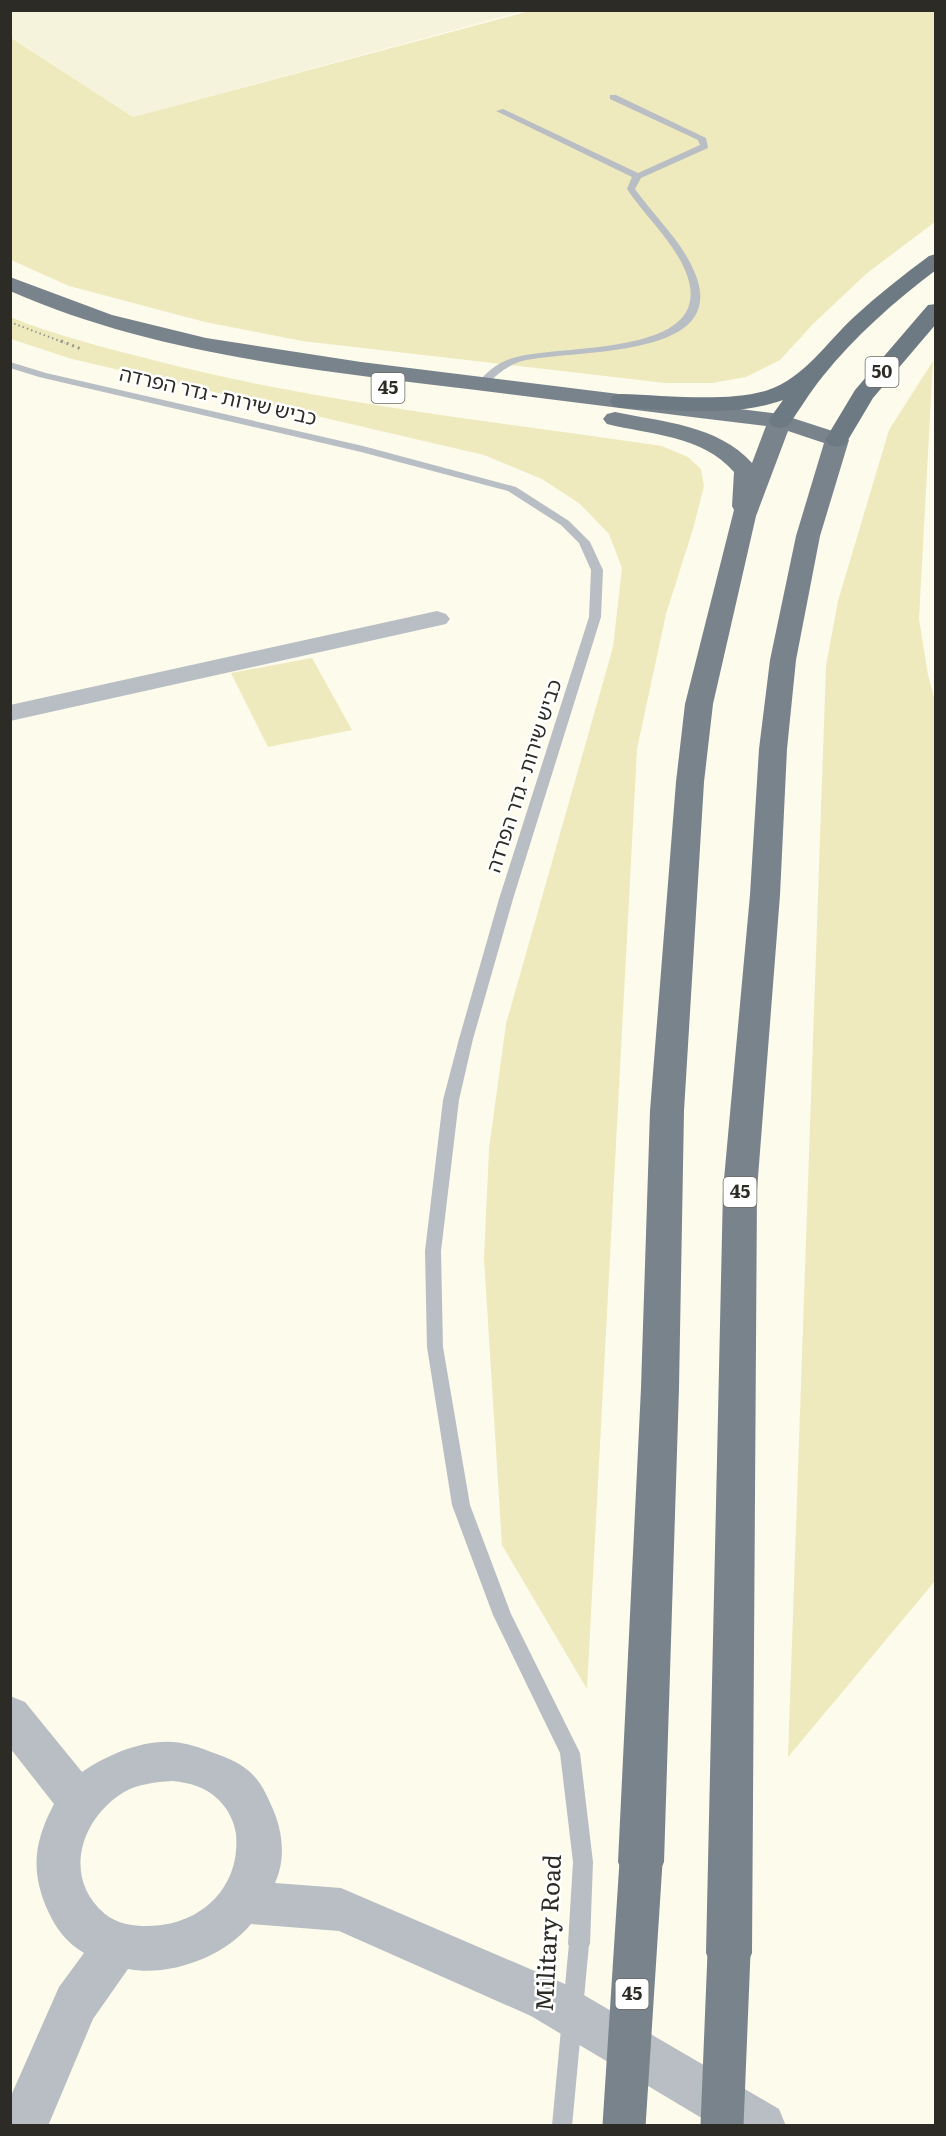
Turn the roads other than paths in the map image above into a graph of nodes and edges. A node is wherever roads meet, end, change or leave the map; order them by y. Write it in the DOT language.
graph roads {
  1 [pos="613,98"];
  2 [pos="500,111"];
  3 [pos="638,176"];
  4 [pos="936,260"];
  5 [pos="10,283"];
  6 [pos="10,305"];
  7 [pos="936,310"];
  8 [pos="10,365"];
  9 [pos="819,366"];
  10 [pos="482,384"];
  11 [pos="621,401"];
  12 [pos="596,415"];
  13 [pos="776,430"];
  14 [pos="837,440"];
  15 [pos="744,516"];
  16 [pos="437,619"];
  17 [pos="10,713"];
  18 [pos="10,1715"];
  19 [pos="80,1802"];
  20 [pos="242,1902"];
  21 [pos="117,1945"];
  22 [pos="23,2126"];
  23 [pos="562,2126"];
  24 [pos="624,2126"];
  25 [pos="723,2126"];
  26 [pos="762,2126"];
  1 -- 3 [label="lane"];
  2 -- 3 [label="lane"];
  3 -- 10 [label="lane"];
  4 -- 9 [label="highway, 50"];
  5 -- 10 [label="highway, 45"];
  6 -- 12 [label="highway, 45"];
  7 -- 14 [label="highway, 50"];
  8 -- 23 [label="lane, Military Road, bridge"];
  9 -- 11 [label="highway"];
  9 -- 13 [label="highway, 50"];
  10 -- 11 [label="highway, 45"];
  11 -- 13 [label="highway, 45"];
  12 -- 13 [label="highway, 45"];
  12 -- 15 [label="highway"];
  13 -- 14 [label="highway, 45"];
  13 -- 15 [label="highway, 45"];
  14 -- 25 [label="highway, 45, bridge"];
  15 -- 24 [label="highway, 45, bridge"];
  16 -- 17 [label="street"];
  18 -- 19 [label="street"];
  19 -- 20 [label="street"];
  19 -- 21 [label="street"];
  20 -- 21 [label="street"];
  20 -- 26 [label="street"];
  21 -- 22 [label="street"];
}
